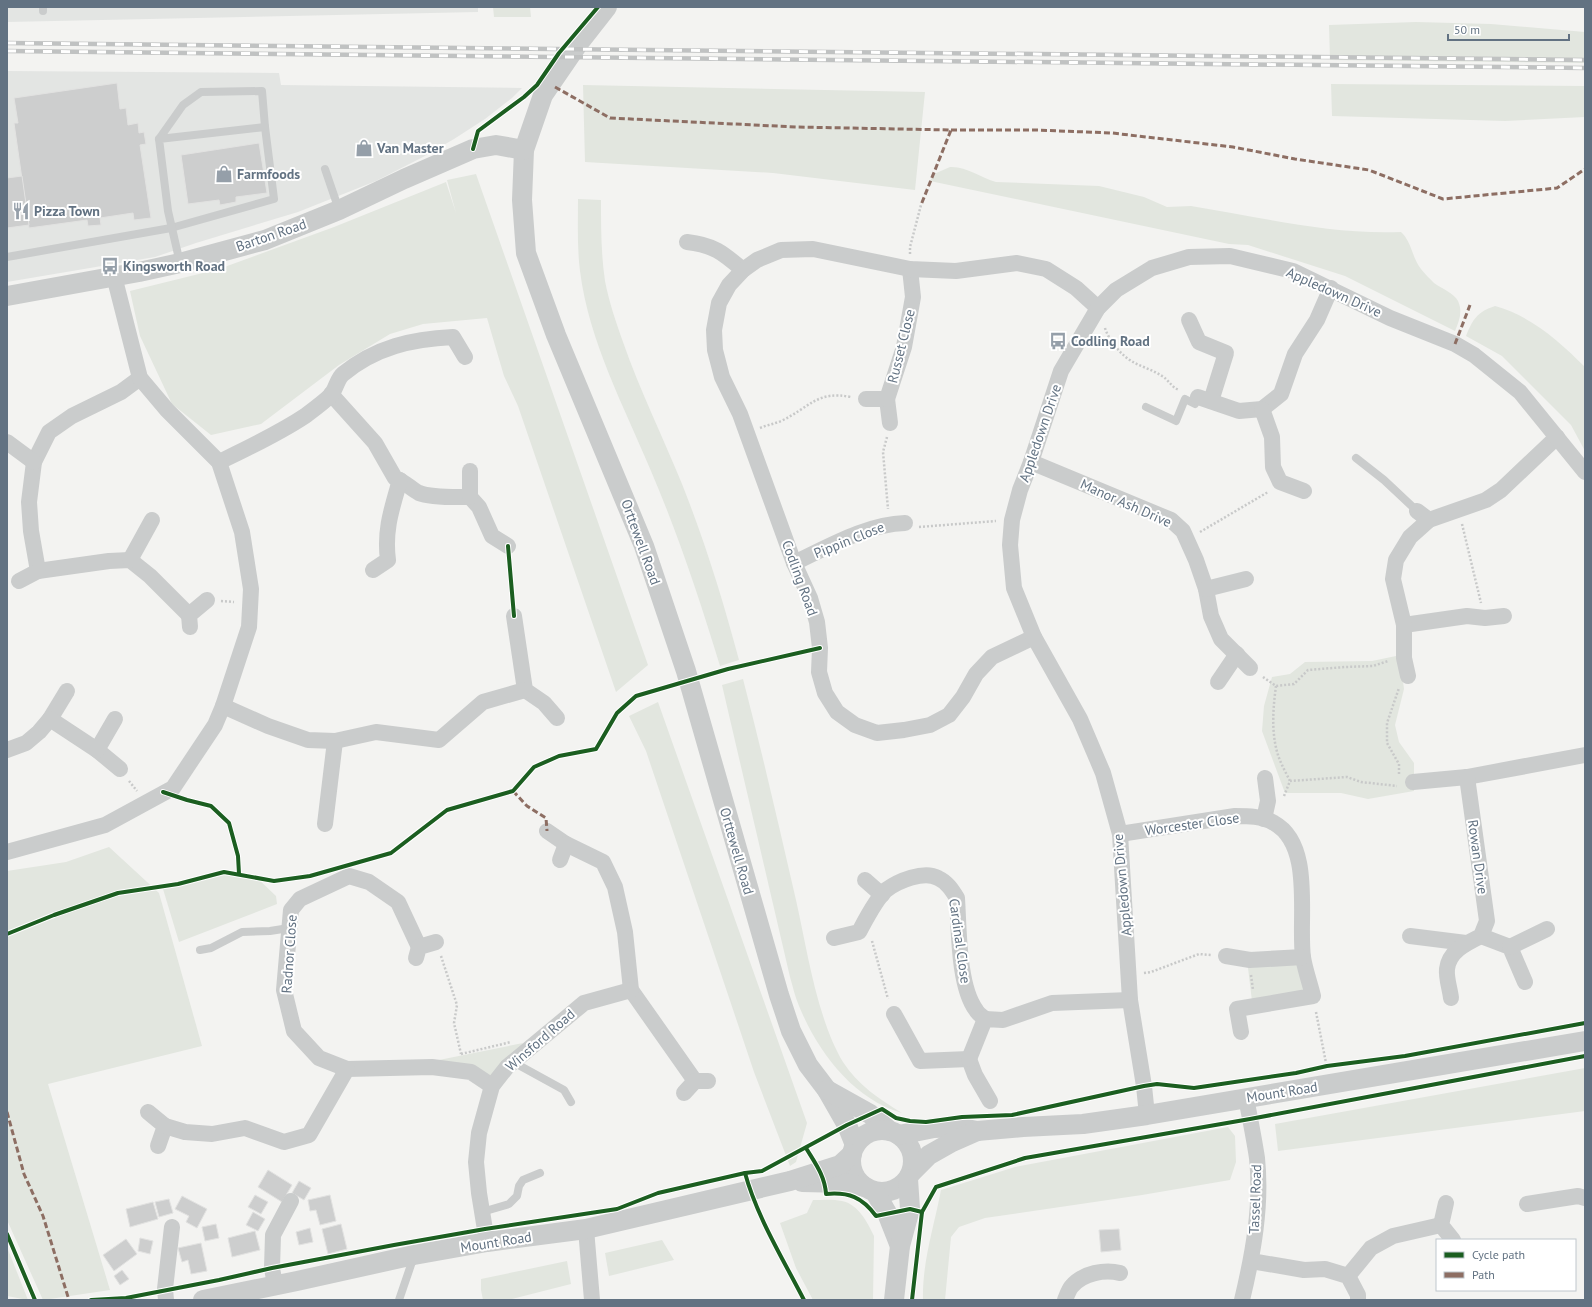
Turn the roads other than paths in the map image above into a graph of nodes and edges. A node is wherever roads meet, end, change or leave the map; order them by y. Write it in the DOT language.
graph roads {
  1 [pos="607,7"];
  2 [pos="265,127"];
  3 [pos="159,139"];
  4 [pos="524,150"];
  5 [pos="325,169"];
  6 [pos="339,210"];
  7 [pos="171,228"];
  8 [pos="687,242"];
  9 [pos="7,257"];
  10 [pos="180,263"];
  11 [pos="910,269"];
  12 [pos="743,270"];
  13 [pos="114,276"];
  14 [pos="1331,288"];
  15 [pos="7,296"];
  16 [pos="1098,308"];
  17 [pos="1189,320"];
  18 [pos="465,357"];
  19 [pos="140,378"];
  20 [pos="331,394"];
  21 [pos="866,399"];
  22 [pos="887,399"];
  23 [pos="1204,399"];
  24 [pos="1146,407"];
  25 [pos="1262,409"];
  26 [pos="890,423"];
  27 [pos="1557,437"];
  28 [pos="7,442"];
  29 [pos="1356,458"];
  30 [pos="34,462"];
  31 [pos="219,462"];
  32 [pos="1031,462"];
  33 [pos="470,471"];
  34 [pos="1585,472"];
  35 [pos="400,480"];
  36 [pos="1304,491"];
  37 [pos="470,497"];
  38 [pos="1423,516"];
  39 [pos="152,520"];
  40 [pos="898,523"];
  41 [pos="508,546"];
  42 [pos="130,560"];
  43 [pos="794,563"];
  44 [pos="373,570"];
  45 [pos="38,571"];
  46 [pos="1246,579"];
  47 [pos="19,581"];
  48 [pos="1206,589"];
  49 [pos="207,600"];
  50 [pos="514,616"];
  51 [pos="1504,616"];
  52 [pos="1404,625"];
  53 [pos="1034,637"];
  54 [pos="1237,654"];
  55 [pos="1250,668"];
  56 [pos="1404,681"];
  57 [pos="1218,682"];
  58 [pos="525,690"];
  59 [pos="68,691"];
  60 [pos="223,706"];
  61 [pos="557,718"];
  62 [pos="50,719"];
  63 [pos="115,719"];
  64 [pos="335,741"];
  65 [pos="7,750"];
  66 [pos="97,750"];
  67 [pos="1585,755"];
  68 [pos="120,769"];
  69 [pos="1467,777"];
  70 [pos="1265,778"];
  71 [pos="1406,784"];
  72 [pos="1269,821"];
  73 [pos="325,824"];
  74 [pos="547,831"];
  75 [pos="1120,834"];
  76 [pos="566,844"];
  77 [pos="7,852"];
  78 [pos="560,860"];
  79 [pos="865,880"];
  80 [pos="882,895"];
  81 [pos="289,928"];
  82 [pos="1547,929"];
  83 [pos="1410,936"];
  84 [pos="1481,936"];
  85 [pos="834,938"];
  86 [pos="436,942"];
  87 [pos="1466,943"];
  88 [pos="1510,947"];
  89 [pos="200,950"];
  90 [pos="1226,956"];
  91 [pos="1303,957"];
  92 [pos="1525,982"];
  93 [pos="631,990"];
  94 [pos="1451,998"];
  95 [pos="1130,1000"];
  96 [pos="894,1014"];
  97 [pos="985,1019"];
  98 [pos="1241,1032"];
  99 [pos="1585,1041"];
  100 [pos="969,1059"];
  101 [pos="513,1062"];
  102 [pos="347,1069"];
  103 [pos="492,1086"];
  104 [pos="827,1090"];
  105 [pos="684,1093"];
  106 [pos="1246,1098"];
  107 [pos="990,1101"];
  108 [pos="571,1102"];
  109 [pos="148,1112"];
  110 [pos="1147,1115"];
  111 [pos="166,1126"];
  112 [pos="977,1131"];
  113 [pos="894,1133"];
  114 [pos="158,1146"];
  115 [pos="854,1150"];
  116 [pos="540,1173"];
  117 [pos="910,1175"];
  118 [pos="790,1181"];
  119 [pos="870,1189"];
  120 [pos="1585,1198"];
  121 [pos="290,1201"];
  122 [pos="1446,1203"];
  123 [pos="1527,1204"];
  124 [pos="482,1212"];
  125 [pos="1441,1226"];
  126 [pos="172,1227"];
  127 [pos="586,1228"];
  128 [pos="1452,1239"];
  129 [pos="487,1242"];
  130 [pos="900,1246"];
  131 [pos="414,1255"];
  132 [pos="1251,1261"];
  133 [pos="1120,1274"];
  134 [pos="1348,1276"];
  135 [pos="275,1285"];
  136 [pos="166,1300"];
  137 [pos="203,1300"];
  138 [pos="399,1300"];
  139 [pos="592,1300"];
  140 [pos="894,1300"];
  141 [pos="1065,1300"];
  142 [pos="1242,1300"];
  143 [pos="1358,1300"];
  1 -- 4 [label="street, Orttewell Road"];
  2 -- 3 [label="lane"];
  2 -- 3 [label="lane"];
  2 -- 7 [label="lane"];
  3 -- 7 [label="lane"];
  4 -- 6 [label="street, Barton Road"];
  4 -- 104 [label="street, Orttewell Road"];
  5 -- 6 [label="lane"];
  6 -- 10 [label="street, Barton Road"];
  7 -- 9 [label="lane"];
  7 -- 10 [label="lane"];
  8 -- 12 [label="street"];
  10 -- 13 [label="street, Barton Road"];
  11 -- 12 [label="street, Codling Road"];
  11 -- 16 [label="street, Codling Road"];
  11 -- 22 [label="street, Russet Close"];
  12 -- 43 [label="street, Codling Road"];
  13 -- 15 [label="street, Barton Road"];
  13 -- 19 [label="street"];
  14 -- 16 [label="street, Appledown Drive"];
  14 -- 25 [label="street"];
  14 -- 27 [label="street, Appledown Drive"];
  16 -- 32 [label="street, Appledown Drive"];
  17 -- 23 [label="street"];
  18 -- 20 [label="street"];
  19 -- 30 [label="street"];
  19 -- 31 [label="street"];
  20 -- 31 [label="street"];
  20 -- 35 [label="street"];
  21 -- 22 [label="street, Russet Close"];
  22 -- 26 [label="street, Russet Close"];
  23 -- 24 [label="lane"];
  23 -- 25 [label="street"];
  25 -- 36 [label="street"];
  27 -- 34 [label="street, Appledown Drive"];
  27 -- 38 [label="street"];
  28 -- 30 [label="street"];
  29 -- 38 [label="lane"];
  30 -- 45 [label="street"];
  31 -- 60 [label="street"];
  32 -- 48 [label="street, Manor Ash Drive"];
  32 -- 53 [label="street, Appledown Drive"];
  33 -- 37 [label="street"];
  35 -- 37 [label="street"];
  35 -- 44 [label="street"];
  37 -- 41 [label="street"];
  38 -- 52 [label="street"];
  39 -- 42 [label="street"];
  40 -- 43 [label="street, Pippin Close"];
  42 -- 45 [label="street"];
  42 -- 49 [label="street"];
  43 -- 53 [label="street, Codling Road"];
  45 -- 47 [label="street"];
  46 -- 48 [label="street"];
  48 -- 54 [label="street, Manor Ash Drive"];
  50 -- 58 [label="street"];
  51 -- 52 [label="street"];
  52 -- 56 [label="street"];
  53 -- 75 [label="street, Appledown Drive"];
  54 -- 55 [label="street, Manor Ash Drive"];
  54 -- 57 [label="street"];
  58 -- 61 [label="street"];
  58 -- 64 [label="street"];
  59 -- 62 [label="street"];
  60 -- 64 [label="street"];
  60 -- 77 [label="street"];
  62 -- 65 [label="street"];
  62 -- 66 [label="street"];
  63 -- 66 [label="street"];
  64 -- 73 [label="street"];
  66 -- 68 [label="street"];
  67 -- 69 [label="street"];
  69 -- 71 [label="street"];
  69 -- 84 [label="street, Rowan Drive"];
  70 -- 72 [label="street"];
  72 -- 75 [label="street, Worcester Close"];
  72 -- 91 [label="street"];
  74 -- 76 [label="street"];
  75 -- 95 [label="street, Appledown Drive"];
  76 -- 78 [label="street"];
  76 -- 93 [label="street"];
  79 -- 80 [label="street"];
  80 -- 85 [label="street, Cardinal Close"];
  80 -- 97 [label="street, Cardinal Close"];
  81 -- 86 [label="street, Radnor Close"];
  81 -- 89 [label="lane"];
  81 -- 102 [label="street, Radnor Close"];
  82 -- 88 [label="street"];
  83 -- 87 [label="street"];
  84 -- 87 [label="street"];
  84 -- 88 [label="street"];
  87 -- 94 [label="street"];
  88 -- 92 [label="street"];
  90 -- 91 [label="street"];
  91 -- 98 [label="street"];
  93 -- 101 [label="street, Winsford Road"];
  93 -- 105 [label="street"];
  95 -- 97 [label="street"];
  95 -- 110 [label="street, Appledown Drive"];
  96 -- 100 [label="street"];
  97 -- 100 [label="street"];
  99 -- 106 [label="street, Mount Road"];
  100 -- 107 [label="street"];
  101 -- 103 [label="street, Winsford Road"];
  101 -- 108 [label="lane"];
  102 -- 103 [label="street, Radnor Close"];
  102 -- 111 [label="street"];
  103 -- 124 [label="street, Winsford Road"];
  104 -- 113 [label="street, Orttewell Road"];
  104 -- 115 [label="street, Orttewell Road"];
  106 -- 110 [label="street, Mount Road"];
  106 -- 132 [label="street, Tassel Road"];
  109 -- 111 [label="street"];
  110 -- 112 [label="street, Mount Road"];
  111 -- 114 [label="street"];
  112 -- 113 [label="street, Mount Road"];
  112 -- 117 [label="street, Mount Road"];
  113 -- 115 [label="street"];
  113 -- 117 [label="street"];
  115 -- 118 [label="street, Mount Road"];
  115 -- 119 [label="street"];
  116 -- 124 [label="lane"];
  117 -- 119 [label="street"];
  117 -- 130 [label="street"];
  118 -- 119 [label="street, Mount Road"];
  118 -- 127 [label="street, Mount Road"];
  119 -- 130 [label="street"];
  120 -- 123 [label="street"];
  121 -- 135 [label="street"];
  122 -- 125 [label="street"];
  124 -- 129 [label="street, Winsford Road"];
  125 -- 128 [label="street"];
  125 -- 134 [label="street"];
  126 -- 136 [label="street"];
  127 -- 129 [label="street, Mount Road"];
  127 -- 139 [label="street"];
  129 -- 131 [label="street, Mount Road"];
  130 -- 140 [label="street"];
  131 -- 135 [label="street, Mount Road"];
  131 -- 138 [label="lane"];
  132 -- 134 [label="street"];
  132 -- 142 [label="street, Tassel Road"];
  133 -- 141 [label="street"];
  134 -- 143 [label="street"];
  135 -- 137 [label="street, Mount Road"];
}
